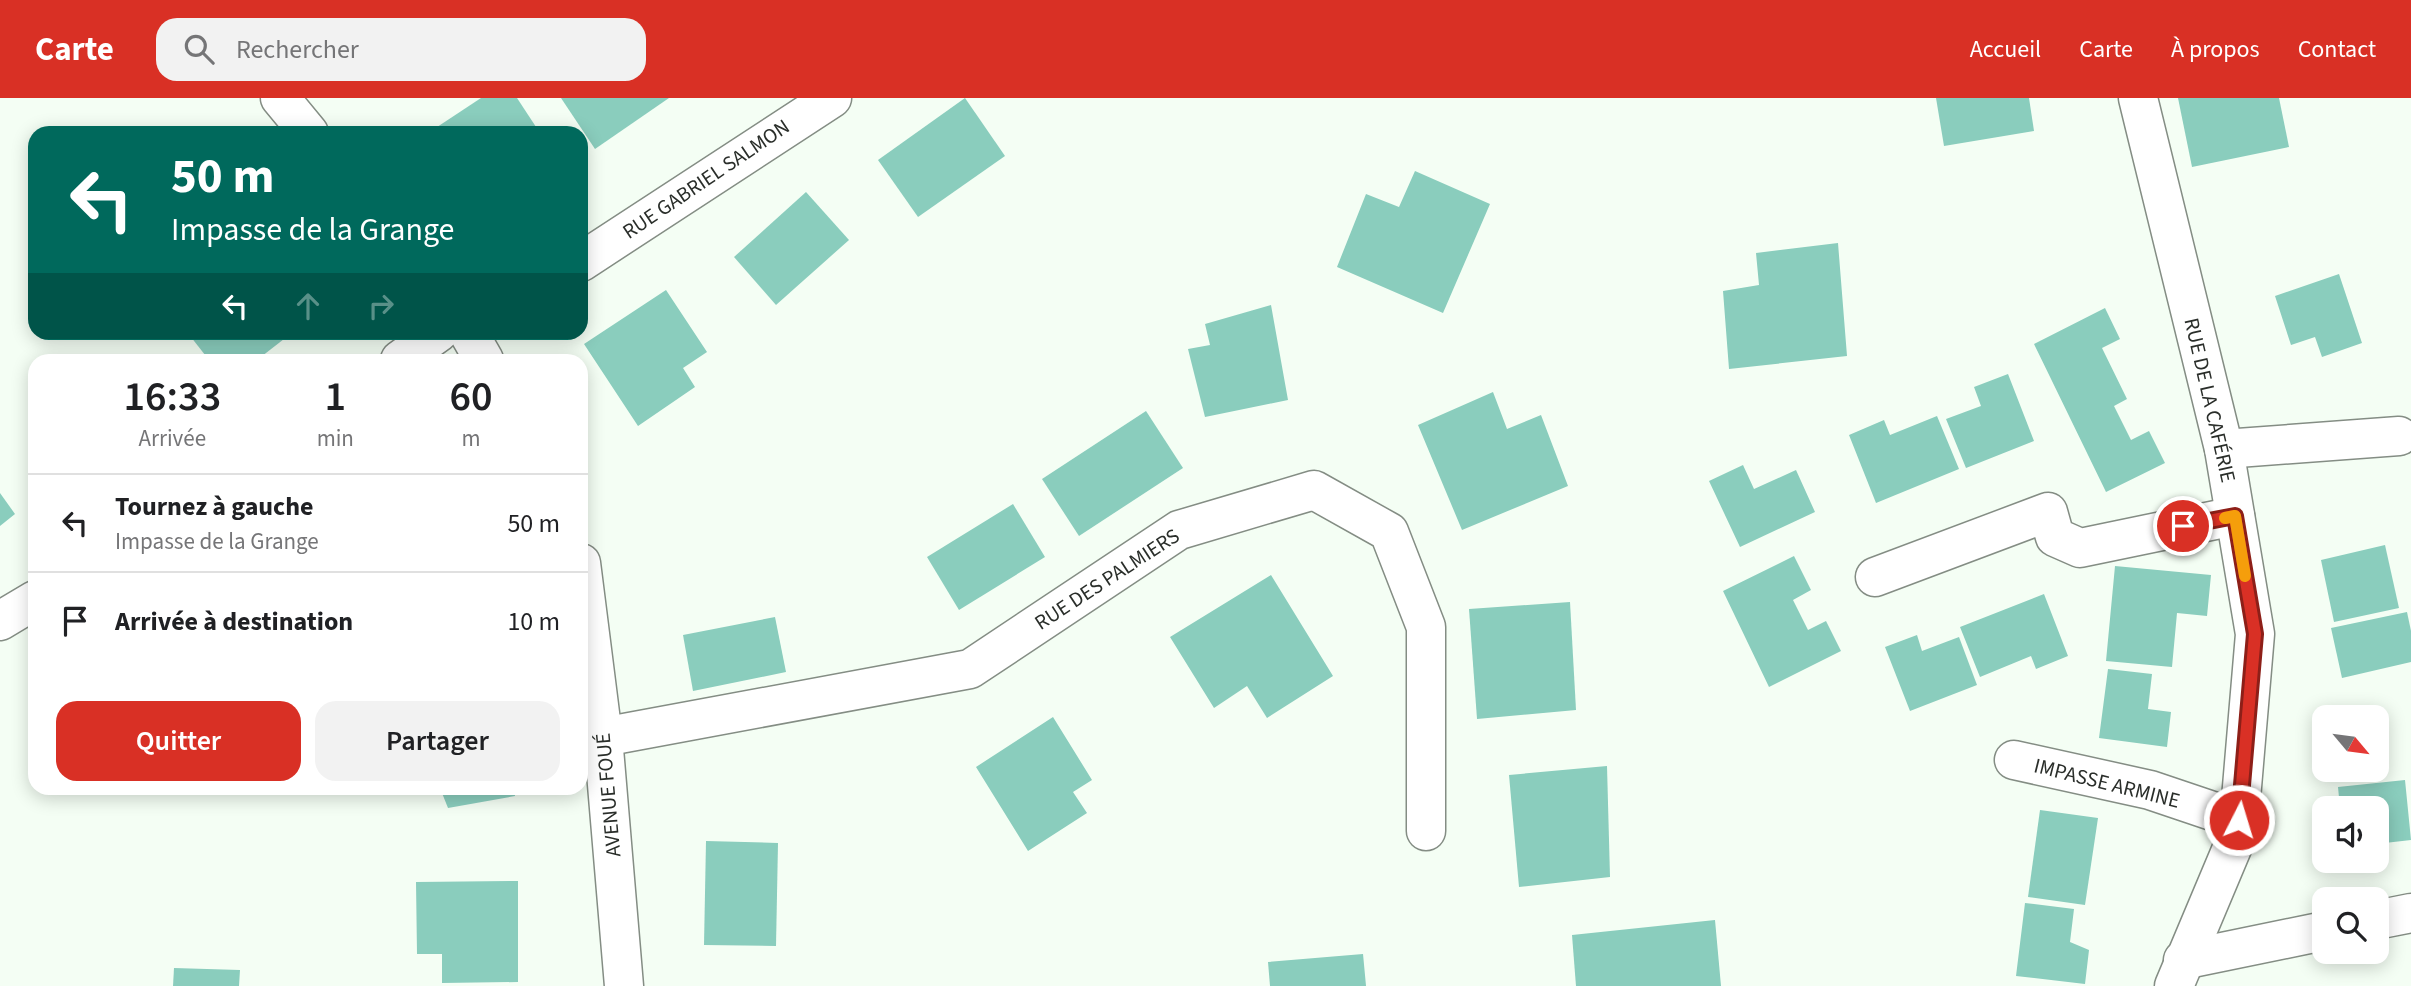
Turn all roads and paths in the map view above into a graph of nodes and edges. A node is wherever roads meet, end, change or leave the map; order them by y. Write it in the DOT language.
graph roads {
  1 [pos="280,98"];
  2 [pos="832,98"];
  3 [pos="2138,98"];
  4 [pos="303,126"];
  5 [pos="588,257"];
  6 [pos="428,340"];
  7 [pos="408,354"];
  8 [pos="2399,436"];
  9 [pos="2224,449"];
  10 [pos="2235,516"];
  11 [pos="1875,577"];
  12 [pos="28,604"];
  13 [pos="588,618"];
  14 [pos="0,621"];
  15 [pos="603,737"];
  16 [pos="2014,760"];
  17 [pos="2239,820"];
  18 [pos="1426,831"];
  19 [pos="2411,913"];
  20 [pos="2389,917"];
  21 [pos="2312,934"];
  22 [pos="2179,973"];
  23 [pos="624,986"];
  1 -- 4 [label="street"];
  2 -- 5 [label="street, RUE GABRIEL SALMON"];
  3 -- 9 [label="street, RUE DE LA CAFÉRIE"];
  6 -- 7 [label="street"];
  8 -- 9 [label="street"];
  9 -- 10 [label="street, RUE DE LA CAFÉRIE"];
  10 -- 11 [label="street"];
  10 -- 17 [label="street, RUE DE LA CAFÉRIE"];
  12 -- 14 [label="street"];
  13 -- 15 [label="street, AVENUE FOUÉ"];
  15 -- 18 [label="street, RUE DES PALMIERS"];
  15 -- 23 [label="street, AVENUE FOUÉ"];
  16 -- 17 [label="street, IMPASSE ARMINE"];
  17 -- 22 [label="street, RUE DE LA CAFÉRIE"];
  19 -- 20 [label="street"];
  21 -- 22 [label="street"];
}
